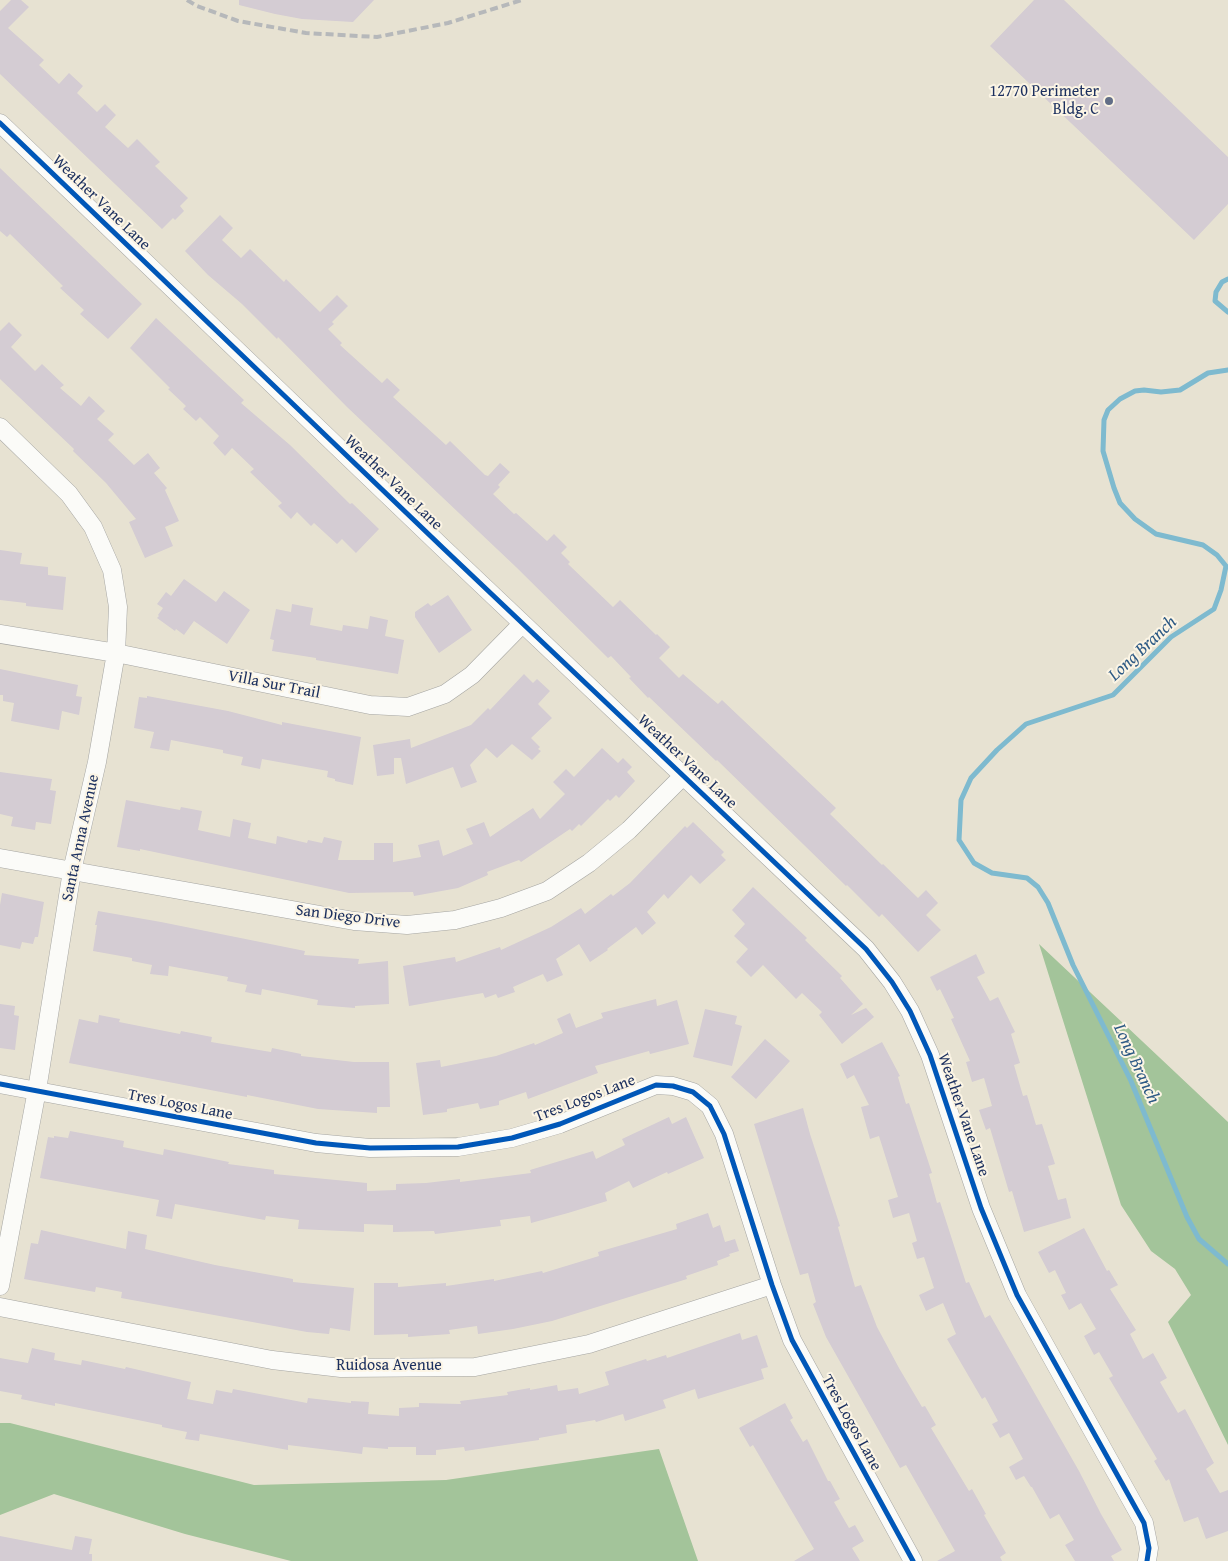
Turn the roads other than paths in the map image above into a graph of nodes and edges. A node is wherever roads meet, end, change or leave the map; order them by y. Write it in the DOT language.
graph roads {
  1 [pos="0,123"];
  2 [pos="0,427"];
  3 [pos="522,624"];
  4 [pos="0,634"];
  5 [pos="116,653"];
  6 [pos="683,776"];
  7 [pos="0,858"];
  8 [pos="72,871"];
  9 [pos="0,1084"];
  10 [pos="37,1090"];
  11 [pos="772,1285"];
  12 [pos="0,1286"];
  13 [pos="0,1307"];
  14 [pos="913,1561"];
  15 [pos="1147,1561"];
  1 -- 3 [label="street, Weather Vane Lane"];
  2 -- 5 [label="street, Santa Anna Avenue"];
  3 -- 5 [label="street, Villa Sur Trail"];
  3 -- 6 [label="street, Weather Vane Lane"];
  4 -- 5 [label="street, Villa Sur Trail"];
  5 -- 8 [label="street, Santa Anna Avenue"];
  6 -- 8 [label="street, San Diego Drive"];
  6 -- 15 [label="street, Weather Vane Lane"];
  7 -- 8 [label="street, San Diego Drive"];
  8 -- 10 [label="street, Santa Anna Avenue"];
  9 -- 10 [label="street, Tres Logos Lane"];
  10 -- 11 [label="street, Tres Logos Lane"];
  10 -- 12 [label="street, Santa Anna Avenue"];
  11 -- 13 [label="street, Ruidosa Avenue"];
  11 -- 14 [label="street, Tres Logos Lane"];
}
